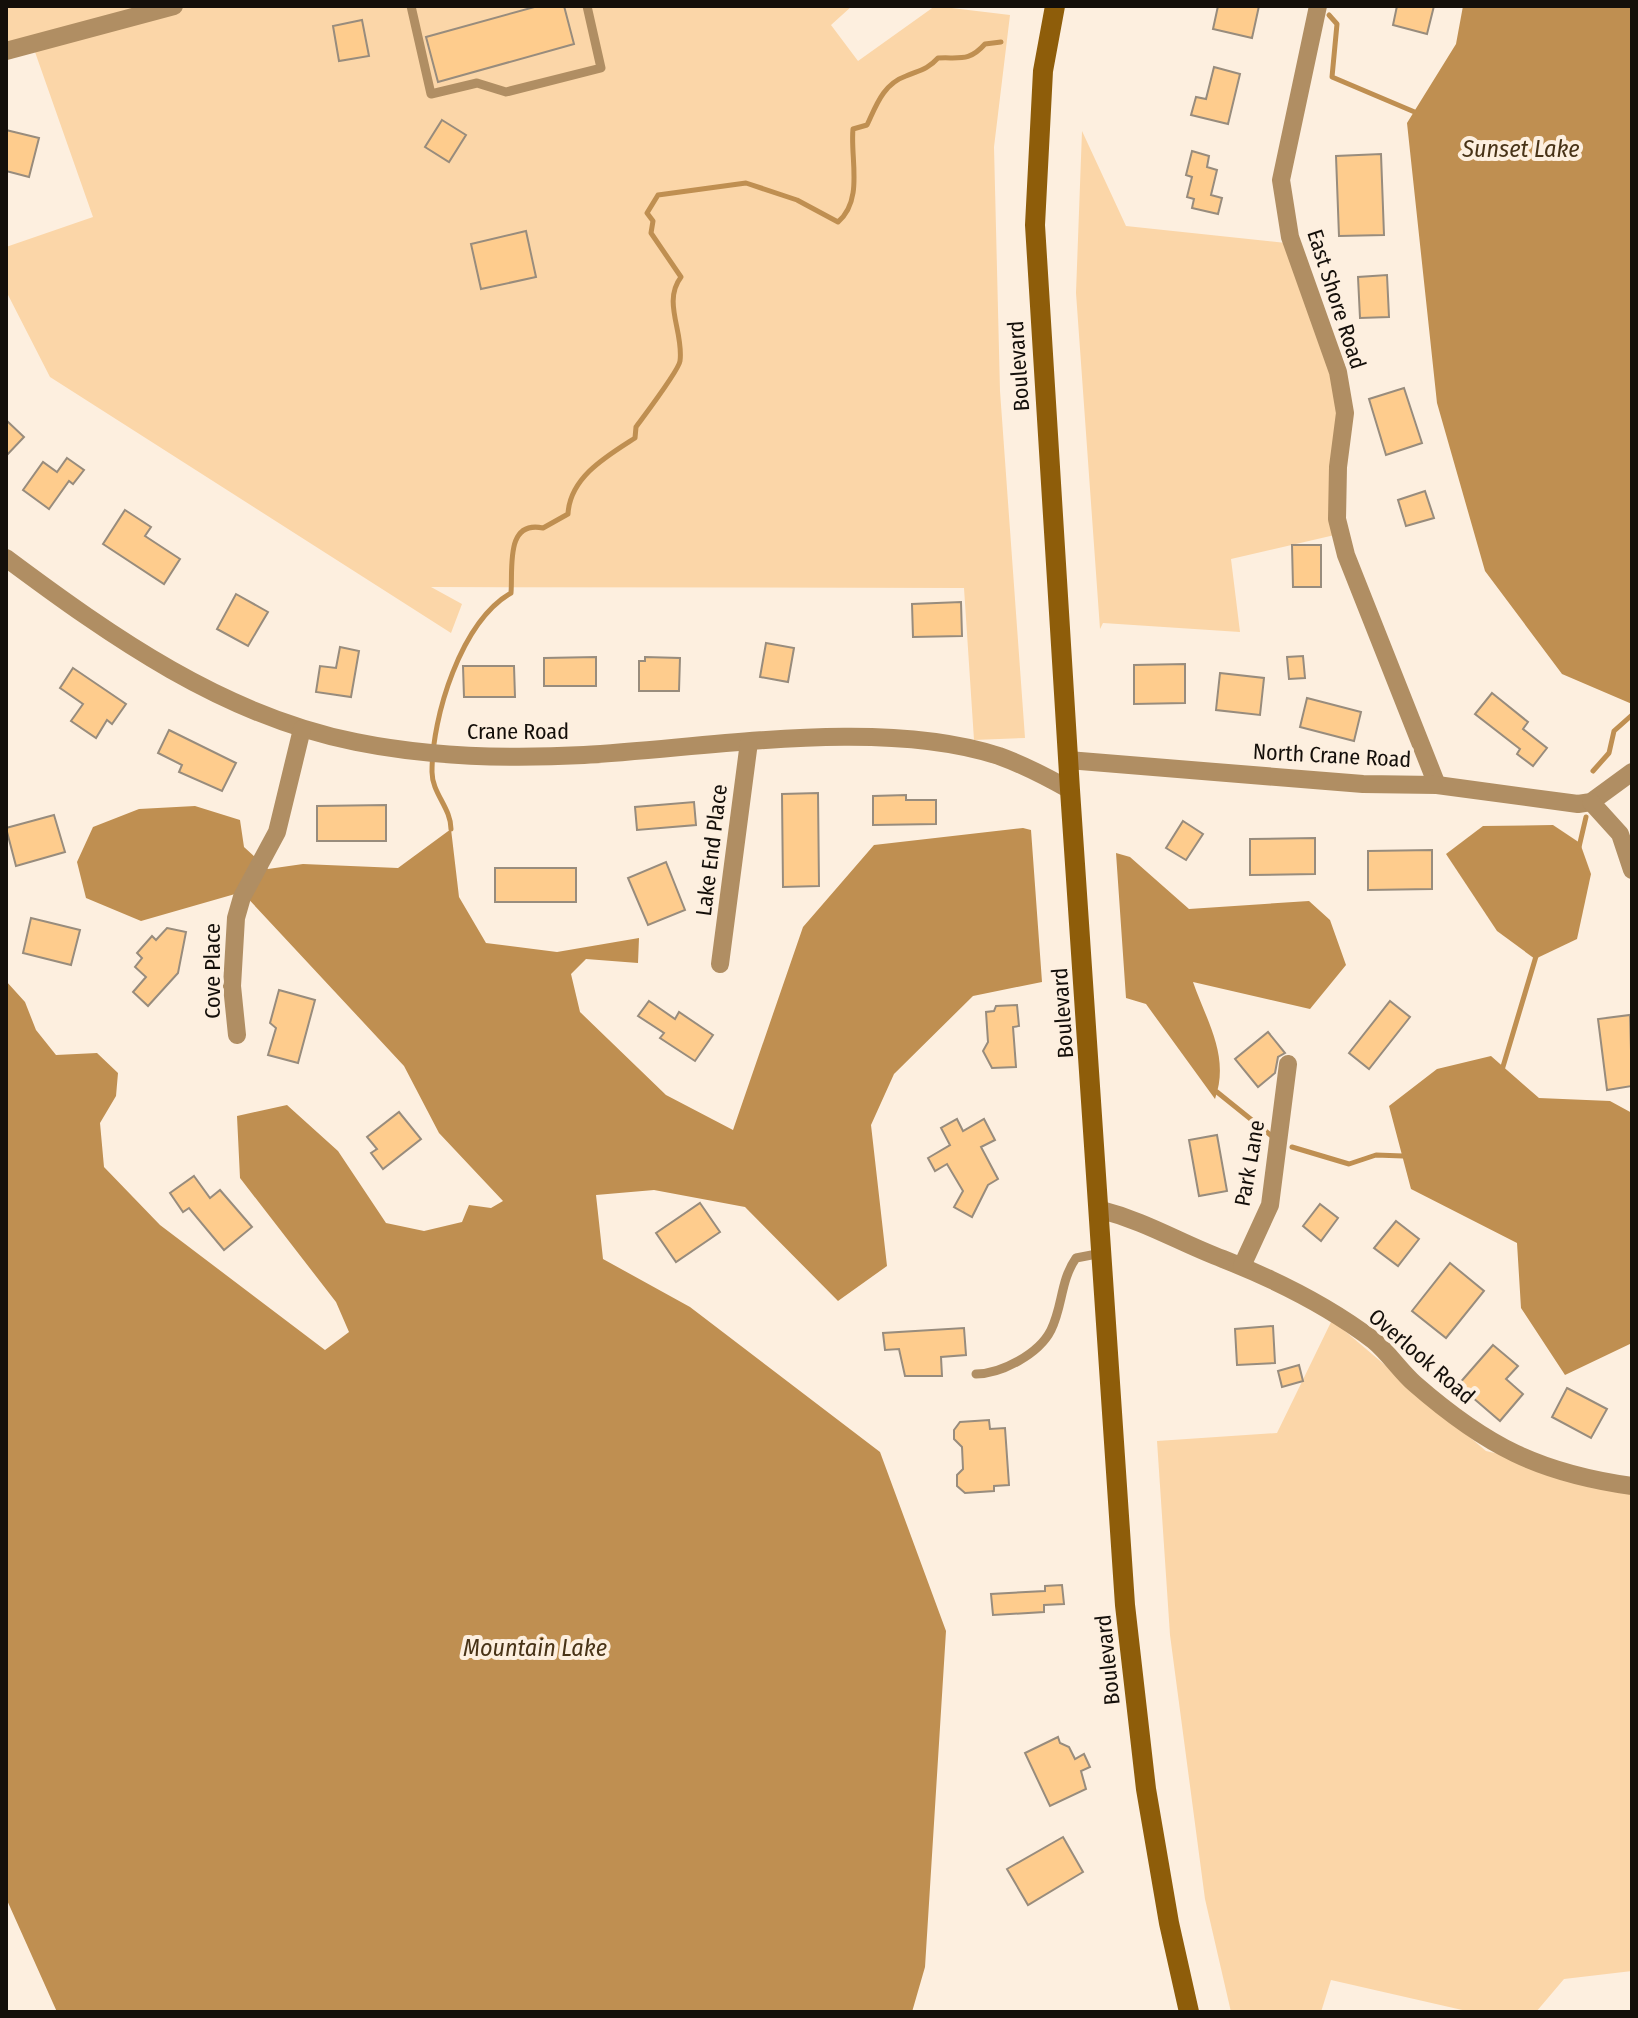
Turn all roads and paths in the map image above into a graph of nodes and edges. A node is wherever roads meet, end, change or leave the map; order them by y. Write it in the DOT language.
graph roads {
  1 [pos="174,6"];
  2 [pos="411,6"];
  3 [pos="587,6"];
  4 [pos="1055,6"];
  5 [pos="1318,6"];
  6 [pos="6,51"];
  7 [pos="6,558"];
  8 [pos="302,729"];
  9 [pos="749,742"];
  10 [pos="1068,760"];
  11 [pos="1632,772"];
  12 [pos="1437,785"];
  13 [pos="1070,790"];
  14 [pos="1591,802"];
  15 [pos="1632,870"];
  16 [pos="720,964"];
  17 [pos="237,1035"];
  18 [pos="1288,1064"];
  19 [pos="1098,1209"];
  20 [pos="1102,1253"];
  21 [pos="1242,1266"];
  22 [pos="976,1374"];
  23 [pos="1632,1486"];
  24 [pos="1189,2012"];
  1 -- 6 [label="street"];
  2 -- 3 [label="lane"];
  4 -- 10 [label="main road, Boulevard"];
  5 -- 12 [label="street, East Shore Road"];
  7 -- 8 [label="street, Crane Road"];
  8 -- 9 [label="street, Crane Road"];
  8 -- 17 [label="street, Cove Place"];
  9 -- 13 [label="street, Crane Road"];
  9 -- 16 [label="street, Lake End Place"];
  10 -- 12 [label="street, North Crane Road"];
  10 -- 13 [label="main road, Boulevard"];
  11 -- 14 [label="street"];
  12 -- 14 [label="street, North Crane Road"];
  13 -- 19 [label="main road, Boulevard"];
  14 -- 15 [label="street"];
  18 -- 21 [label="street, Park Lane"];
  19 -- 20 [label="main road, Boulevard"];
  19 -- 21 [label="street, Overlook Road"];
  20 -- 22 [label="lane"];
  20 -- 24 [label="main road, Boulevard"];
  21 -- 23 [label="street, Overlook Road"];
}
